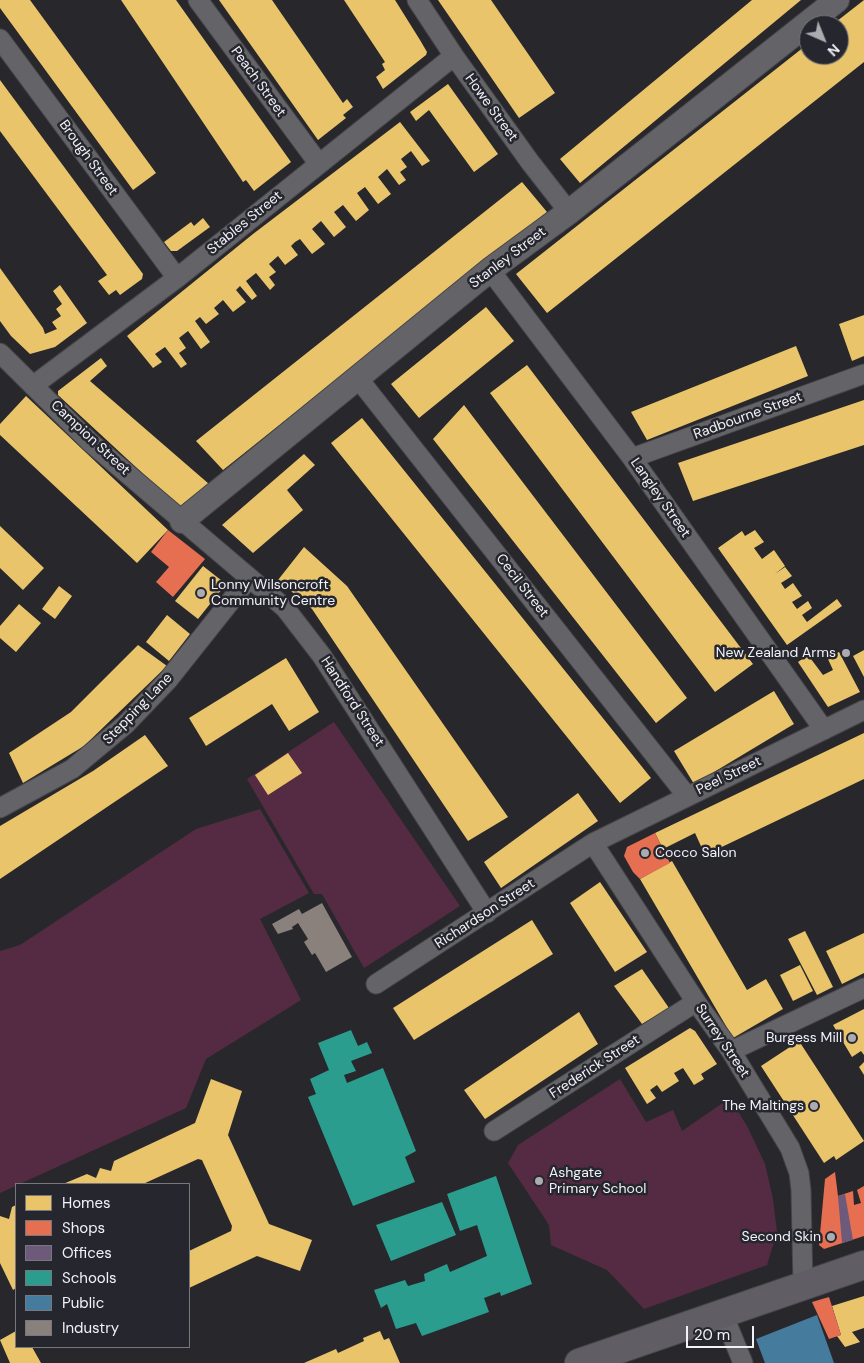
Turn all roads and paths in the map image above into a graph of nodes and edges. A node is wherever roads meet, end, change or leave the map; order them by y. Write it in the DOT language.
graph roads {
  1 [pos="198,0"];
  2 [pos="417,0"];
  3 [pos="837,0"];
  4 [pos="0,39"];
  5 [pos="454,56"];
  6 [pos="319,164"];
  7 [pos="569,212"];
  8 [pos="490,270"];
  9 [pos="177,278"];
  10 [pos="0,353"];
  11 [pos="864,374"];
  12 [pos="357,377"];
  13 [pos="34,385"];
  14 [pos="632,458"];
  15 [pos="182,521"];
  16 [pos="249,578"];
  17 [pos="864,710"];
  18 [pos="824,730"];
  19 [pos="687,796"];
  20 [pos="0,808"];
  21 [pos="593,842"];
  22 [pos="487,913"];
  23 [pos="376,984"];
  24 [pos="864,988"];
  25 [pos="696,1002"];
  26 [pos="731,1051"];
  27 [pos="494,1131"];
  28 [pos="864,1265"];
  29 [pos="803,1286"];
  30 [pos="723,1314"];
  31 [pos="579,1363"];
  32 [pos="743,1363"];
  1 -- 6 [label="street, Peach Street"];
  2 -- 5 [label="street, Howe Street"];
  3 -- 7 [label="street, Stanley Street"];
  4 -- 9 [label="street, Brough Street"];
  5 -- 6 [label="street, Stables Street"];
  5 -- 7 [label="street, Howe Street"];
  6 -- 9 [label="street, Stables Street"];
  7 -- 8 [label="street, Stanley Street"];
  8 -- 12 [label="street, Stanley Street"];
  8 -- 14 [label="street, Langley Street"];
  9 -- 13 [label="street, Stables Street"];
  10 -- 13 [label="street, Campion Street"];
  11 -- 14 [label="street, Radbourne Street"];
  12 -- 15 [label="street, Stanley Street"];
  12 -- 19 [label="street, Cecil Street"];
  13 -- 15 [label="street, Campion Street"];
  14 -- 18 [label="street, Langley Street"];
  15 -- 16 [label="street, Handford Street"];
  16 -- 20 [label="street, Stepping Lane"];
  16 -- 22 [label="street, Handford Street"];
  17 -- 18 [label="street, Peel Street"];
  18 -- 19 [label="street, Peel Street"];
  19 -- 21 [label="street, Peel Street"];
  21 -- 22 [label="street, Richardson Street"];
  21 -- 25 [label="street, Surrey Street"];
  22 -- 23 [label="street, Richardson Street"];
  24 -- 26 [label="street"];
  25 -- 26 [label="street, Surrey Street"];
  25 -- 27 [label="street, Frederick Street"];
  26 -- 29 [label="street, Surrey Street"];
  28 -- 29 [label="main road"];
  29 -- 30 [label="main road"];
  30 -- 31 [label="main road"];
  30 -- 32 [label="street"];
}
